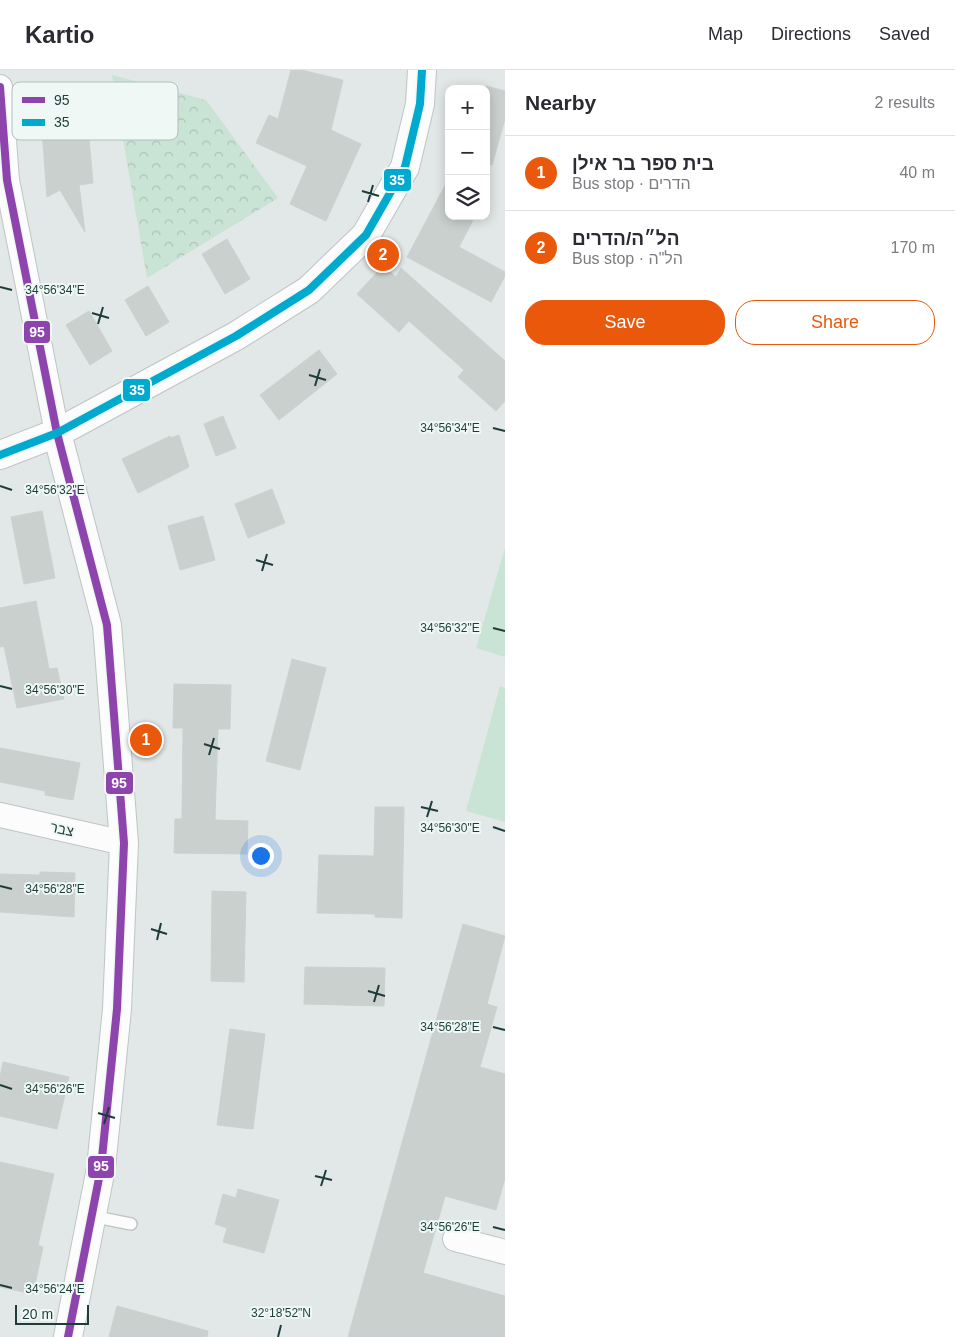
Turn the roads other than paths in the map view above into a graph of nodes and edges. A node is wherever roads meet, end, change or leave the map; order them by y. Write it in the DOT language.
graph roads {
  1 [pos="422,70"];
  2 [pos="0,87"];
  3 [pos="4,181"];
  4 [pos="57,433"];
  5 [pos="0,455"];
  6 [pos="0,815"];
  7 [pos="124,843"];
  8 [pos="92,1216"];
  9 [pos="131,1224"];
  10 [pos="455,1239"];
  11 [pos="505,1252"];
  12 [pos="68,1337"];
  1 -- 4 [label="street"];
  2 -- 3 [label="street"];
  3 -- 4 [label="street"];
  4 -- 5 [label="street"];
  4 -- 7 [label="street"];
  6 -- 7 [label="street, צבר"];
  7 -- 8 [label="street"];
  8 -- 9 [label="lane"];
  8 -- 12 [label="street"];
  10 -- 11 [label="street"];
}
